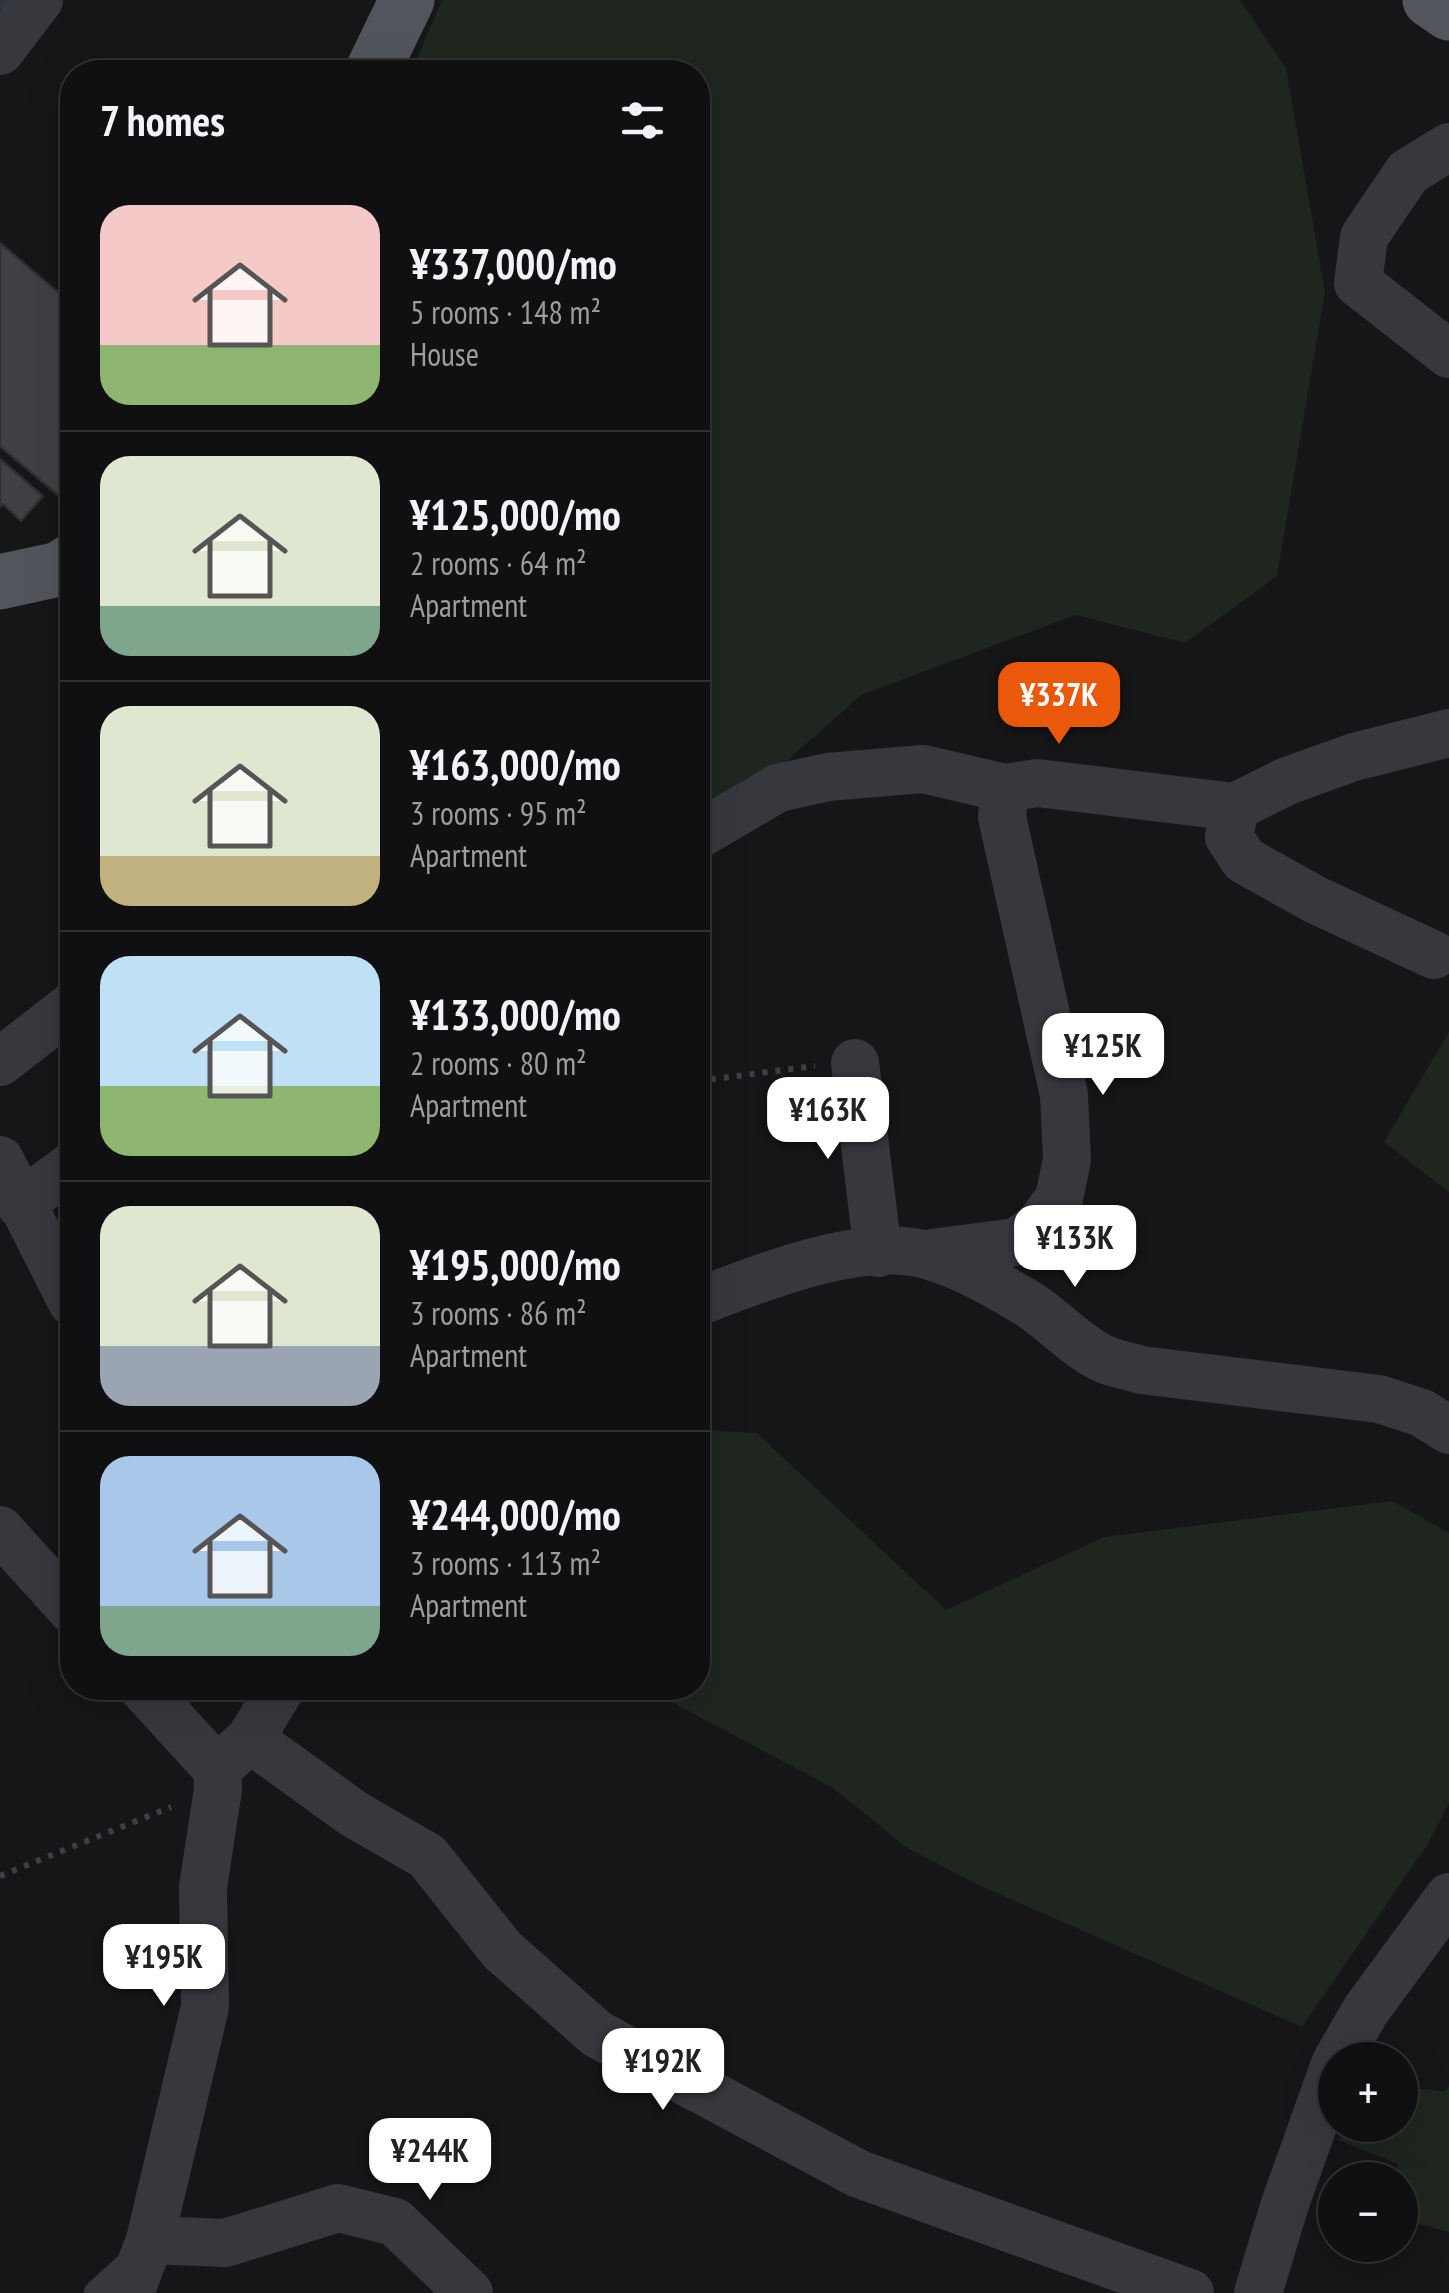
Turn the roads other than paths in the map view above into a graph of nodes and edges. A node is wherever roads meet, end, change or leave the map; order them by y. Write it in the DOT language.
graph roads {
  1 [pos="39,0"];
  2 [pos="407,0"];
  3 [pos="1430,0"];
  4 [pos="1449,14"];
  5 [pos="0,51"];
  6 [pos="378,60"];
  7 [pos="1449,146"];
  8 [pos="1449,354"];
  9 [pos="60,568"];
  10 [pos="0,582"];
  11 [pos="1449,733"];
  12 [pos="1005,788"];
  13 [pos="1235,808"];
  14 [pos="710,828"];
  15 [pos="1434,954"];
  16 [pos="60,1015"];
  17 [pos="0,1062"];
  18 [pos="854,1062"];
  19 [pos="0,1160"];
  20 [pos="60,1175"];
  21 [pos="20,1204"];
  22 [pos="901,1254"];
  23 [pos="60,1279"];
  24 [pos="710,1297"];
  25 [pos="1449,1430"];
  26 [pos="0,1530"];
  27 [pos="60,1597"];
  28 [pos="156,1700"];
  29 [pos="274,1700"];
  30 [pos="229,1766"];
  31 [pos="1449,1897"];
  32 [pos="1348,2042"];
  33 [pos="1318,2111"];
  34 [pos="150,2240"];
  35 [pos="96,2293"];
  36 [pos="130,2293"];
  37 [pos="469,2293"];
  38 [pos="1190,2293"];
  39 [pos="1258,2293"];
  1 -- 5 [label="street"];
  2 -- 6 [label="main road"];
  3 -- 4 [label="main road"];
  7 -- 8 [label="street"];
  9 -- 10 [label="main road"];
  11 -- 13 [label="street"];
  12 -- 13 [label="street"];
  12 -- 14 [label="street"];
  12 -- 22 [label="street"];
  13 -- 15 [label="street"];
  16 -- 17 [label="street"];
  18 -- 22 [label="street"];
  19 -- 21 [label="street"];
  20 -- 21 [label="street"];
  21 -- 23 [label="street"];
  22 -- 24 [label="street"];
  22 -- 25 [label="street"];
  26 -- 27 [label="street"];
  28 -- 30 [label="street"];
  29 -- 30 [label="street"];
  30 -- 34 [label="street"];
  30 -- 38 [label="street"];
  31 -- 32 [label="street"];
  33 -- 39 [label="street"];
  34 -- 35 [label="lane"];
  34 -- 36 [label="street"];
  34 -- 37 [label="street"];
}
